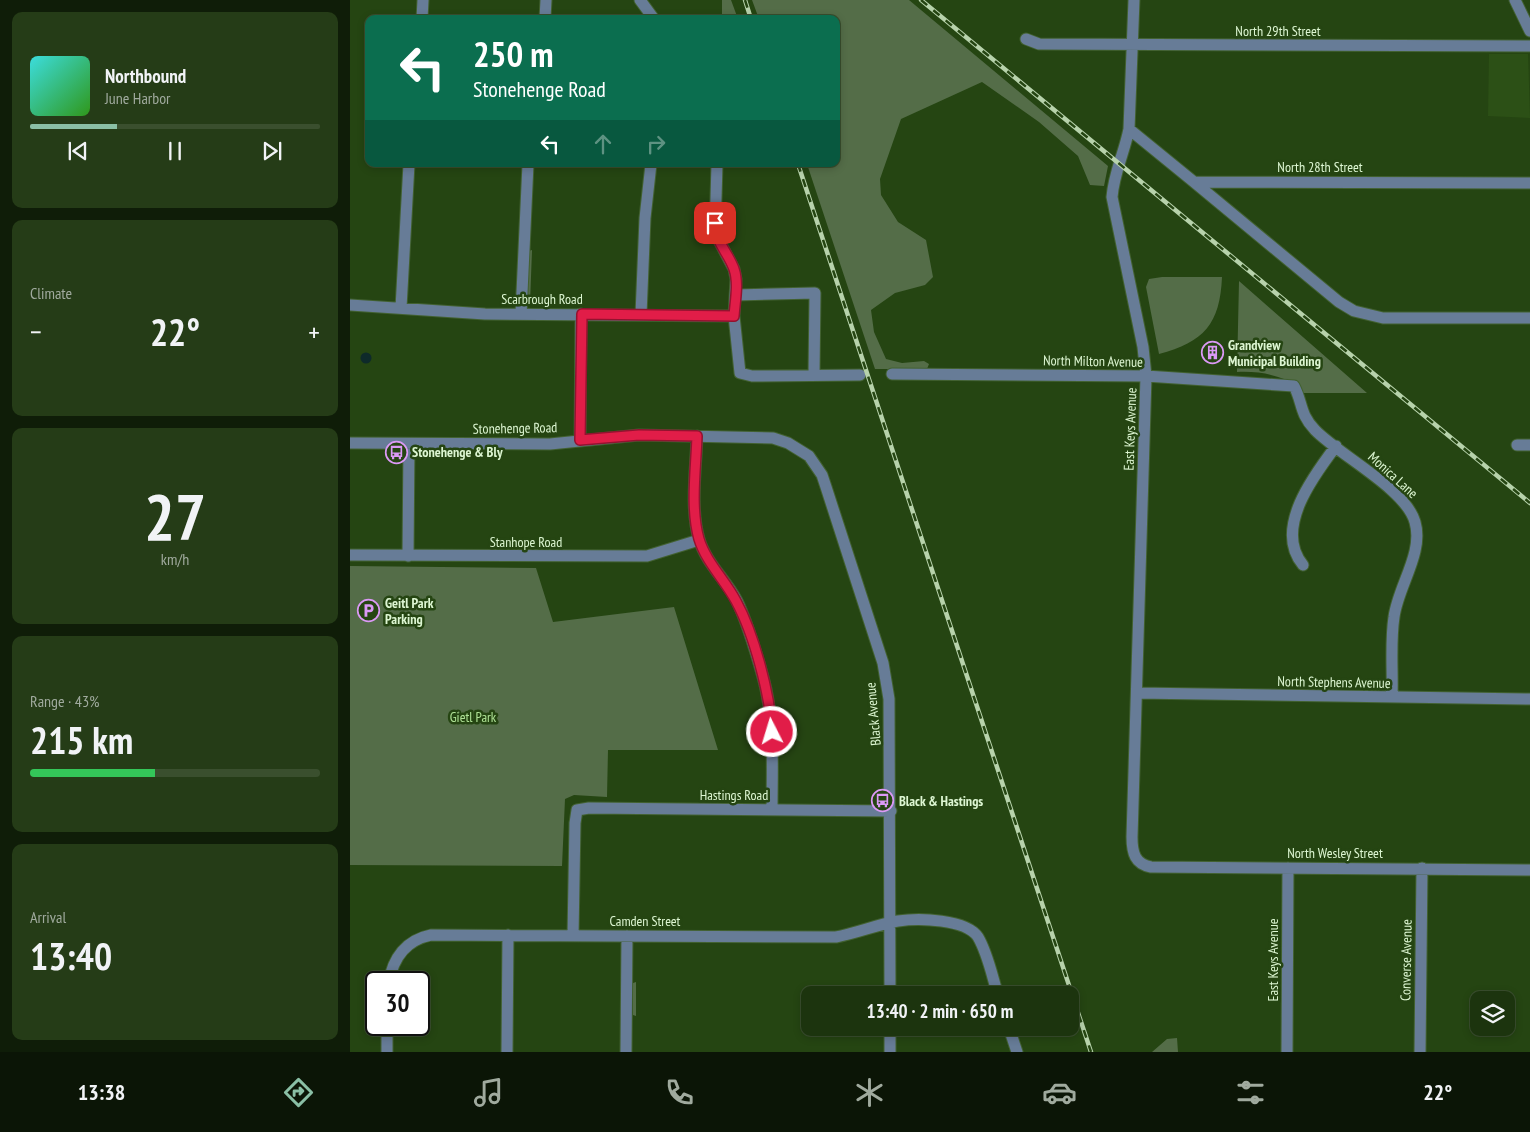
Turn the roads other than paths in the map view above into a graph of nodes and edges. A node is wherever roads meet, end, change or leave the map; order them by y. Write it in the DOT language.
graph roads {
  1 [pos="422,0"];
  2 [pos="546,0"];
  3 [pos="640,0"];
  4 [pos="1134,0"];
  5 [pos="1514,0"];
  6 [pos="422,15"];
  7 [pos="546,15"];
  8 [pos="651,15"];
  9 [pos="1530,32"];
  10 [pos="1026,40"];
  11 [pos="1132,45"];
  12 [pos="1530,46"];
  13 [pos="1129,129"];
  14 [pos="409,167"];
  15 [pos="528,167"];
  16 [pos="651,167"];
  17 [pos="717,167"];
  18 [pos="1194,182"];
  19 [pos="1530,183"];
  20 [pos="736,295"];
  21 [pos="350,305"];
  22 [pos="401,308"];
  23 [pos="521,314"];
  24 [pos="582,314"];
  25 [pos="641,315"];
  26 [pos="734,316"];
  27 [pos="1530,318"];
  28 [pos="814,374"];
  29 [pos="892,374"];
  30 [pos="860,375"];
  31 [pos="1146,376"];
  32 [pos="1294,386"];
  33 [pos="697,436"];
  34 [pos="580,440"];
  35 [pos="350,443"];
  36 [pos="409,444"];
  37 [pos="1517,444"];
  38 [pos="1530,445"];
  39 [pos="1336,446"];
  40 [pos="799,449"];
  41 [pos="699,540"];
  42 [pos="350,555"];
  43 [pos="408,556"];
  44 [pos="1303,566"];
  45 [pos="1137,694"];
  46 [pos="1392,697"];
  47 [pos="1530,699"];
  48 [pos="772,810"];
  49 [pos="891,811"];
  50 [pos="1140,863"];
  51 [pos="1288,868"];
  52 [pos="1422,868"];
  53 [pos="1530,870"];
  54 [pos="891,923"];
  55 [pos="508,935"];
  56 [pos="573,936"];
  57 [pos="627,936"];
  58 [pos="391,971"];
  59 [pos="890,986"];
  60 [pos="995,986"];
  61 [pos="388,1036"];
  62 [pos="890,1036"];
  63 [pos="1012,1036"];
  64 [pos="387,1052"];
  65 [pos="507,1052"];
  66 [pos="626,1052"];
  67 [pos="890,1052"];
  68 [pos="1017,1052"];
  69 [pos="1287,1052"];
  70 [pos="1420,1052"];
  1 -- 6 [label="street"];
  2 -- 7 [label="street"];
  3 -- 8 [label="street"];
  4 -- 11 [label="street, East Keys Avenue"];
  5 -- 9 [label="street"];
  10 -- 11 [label="street, North 29th Street"];
  11 -- 12 [label="street, North 29th Street"];
  11 -- 13 [label="street, East Keys Avenue"];
  13 -- 18 [label="street"];
  13 -- 31 [label="street, East Keys Avenue"];
  14 -- 22 [label="street"];
  15 -- 23 [label="street"];
  16 -- 25 [label="street"];
  17 -- 20 [label="street"];
  18 -- 19 [label="street, North 28th Street"];
  18 -- 27 [label="street"];
  20 -- 26 [label="street"];
  20 -- 28 [label="street"];
  21 -- 22 [label="street, Scarbrough Road"];
  22 -- 23 [label="street, Scarbrough Road"];
  23 -- 24 [label="street, Scarbrough Road"];
  24 -- 25 [label="street, Scarbrough Road"];
  24 -- 34 [label="street"];
  25 -- 26 [label="street, Scarbrough Road"];
  26 -- 28 [label="street"];
  28 -- 30 [label="street"];
  29 -- 31 [label="street, North Milton Avenue"];
  31 -- 32 [label="street, North Milton Avenue"];
  31 -- 45 [label="street, East Keys Avenue"];
  32 -- 39 [label="street, Monica Lane"];
  33 -- 34 [label="street, Stonehenge Road"];
  33 -- 40 [label="street, Stonehenge Road"];
  33 -- 41 [label="street"];
  34 -- 36 [label="street, Stonehenge Road"];
  35 -- 36 [label="street, Stonehenge Road"];
  36 -- 43 [label="street"];
  37 -- 38 [label="street"];
  39 -- 44 [label="street"];
  39 -- 46 [label="street, Monica Lane"];
  40 -- 49 [label="street, Black Avenue"];
  41 -- 43 [label="street, Stanhope Road"];
  41 -- 48 [label="street"];
  42 -- 43 [label="street, Stanhope Road"];
  45 -- 46 [label="street, North Stephens Avenue"];
  45 -- 50 [label="street, East Keys Avenue"];
  46 -- 47 [label="street, North Stephens Avenue"];
  48 -- 49 [label="street, Hastings Road"];
  48 -- 56 [label="street, Hastings Road"];
  49 -- 54 [label="street, Black Avenue"];
  50 -- 51 [label="street, North Wesley Street"];
  51 -- 52 [label="street, North Wesley Street"];
  51 -- 69 [label="street, East Keys Avenue"];
  52 -- 53 [label="street, North Wesley Street"];
  52 -- 70 [label="street, Converse Avenue"];
  54 -- 57 [label="street, Camden Street"];
  54 -- 59 [label="street, Black Avenue"];
  54 -- 60 [label="street, Camden Street"];
  55 -- 56 [label="street, Camden Street"];
  55 -- 58 [label="street, Camden Street"];
  55 -- 65 [label="street"];
  56 -- 57 [label="street, Camden Street"];
  57 -- 66 [label="street"];
  61 -- 64 [label="street"];
  62 -- 67 [label="street"];
  63 -- 68 [label="street"];
}
